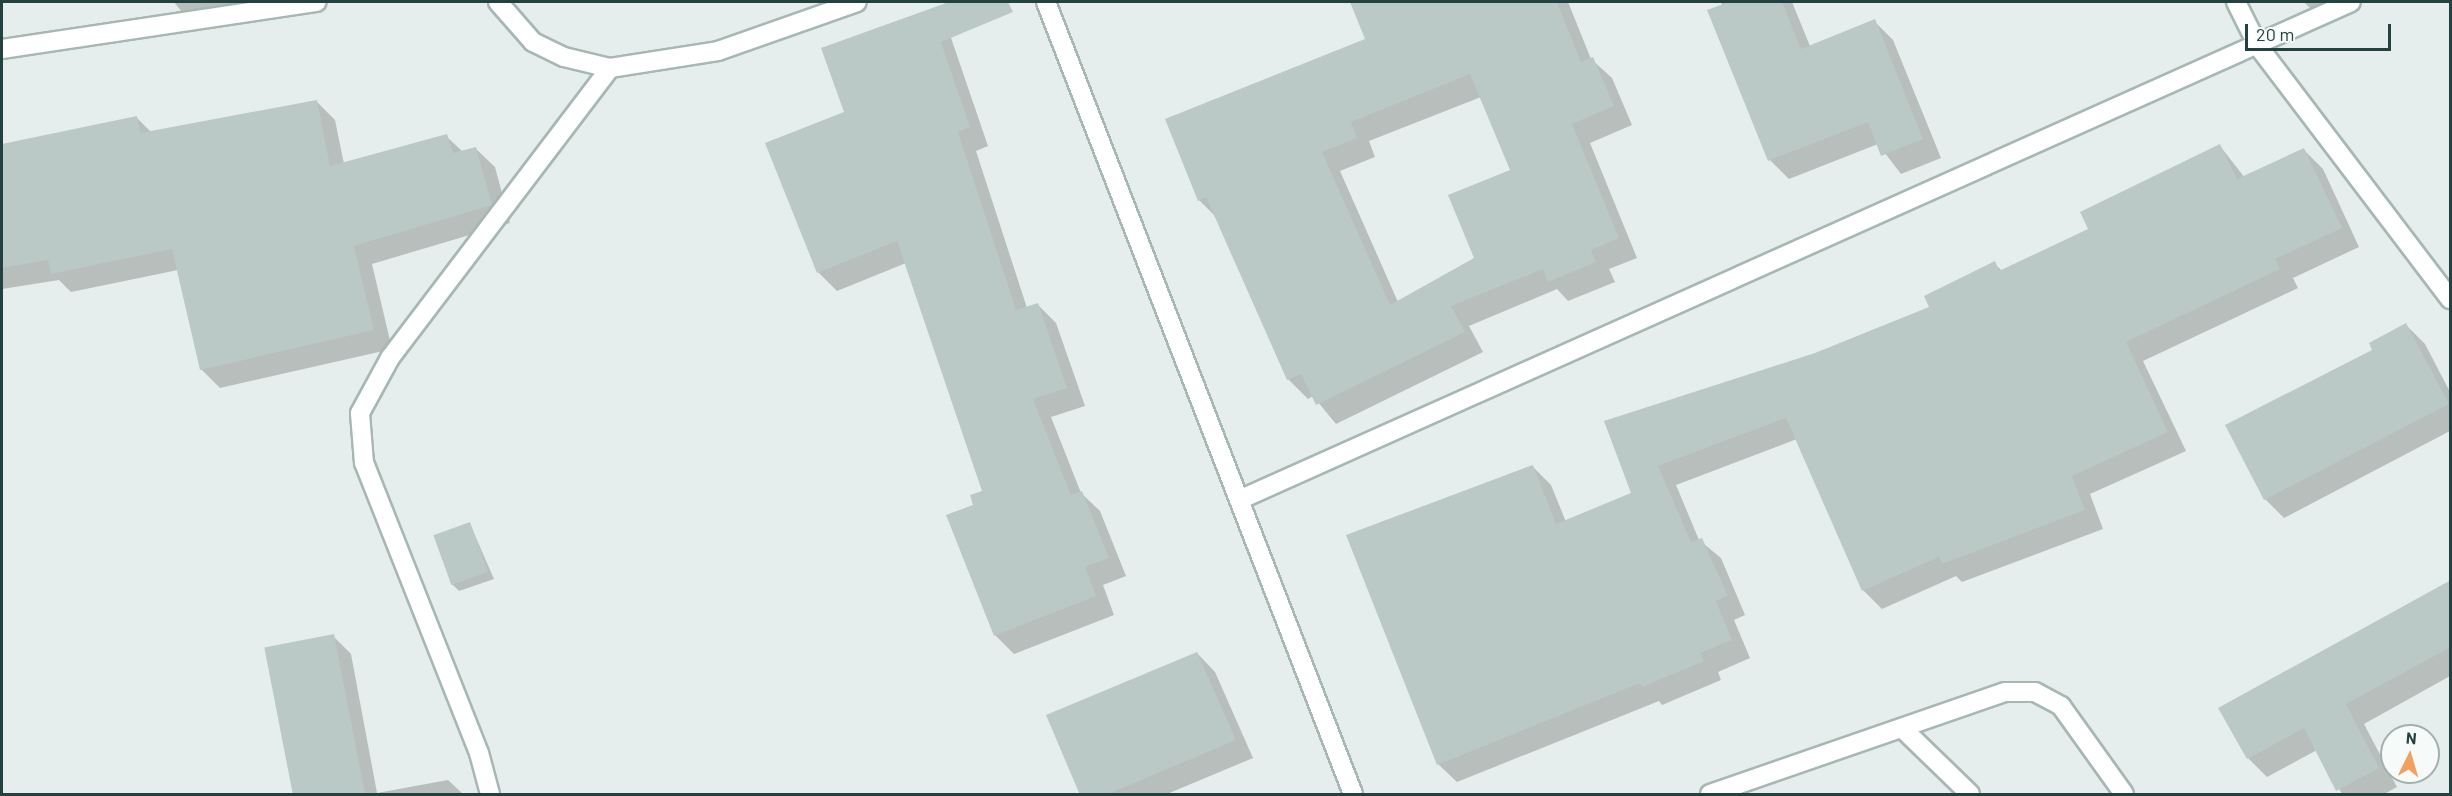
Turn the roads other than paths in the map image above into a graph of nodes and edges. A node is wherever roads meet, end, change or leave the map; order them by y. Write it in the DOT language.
graph roads {
  1 [pos="317,2"];
  2 [pos="498,2"];
  3 [pos="856,2"];
  4 [pos="1046,2"];
  5 [pos="2236,2"];
  6 [pos="2351,2"];
  7 [pos="2258,46"];
  8 [pos="2,49"];
  9 [pos="610,68"];
  10 [pos="2451,299"];
  11 [pos="1239,500"];
  12 [pos="1904,730"];
  13 [pos="490,795"];
  14 [pos="1353,795"];
  15 [pos="1710,795"];
  16 [pos="1970,795"];
  17 [pos="2124,795"];
  1 -- 8 [label="street"];
  2 -- 9 [label="street"];
  3 -- 9 [label="street"];
  4 -- 11 [label="street"];
  5 -- 7 [label="street"];
  6 -- 7 [label="street"];
  7 -- 10 [label="street"];
  7 -- 11 [label="street"];
  9 -- 13 [label="street"];
  11 -- 14 [label="street"];
  12 -- 15 [label="street"];
  12 -- 16 [label="street"];
  12 -- 17 [label="street"];
}
